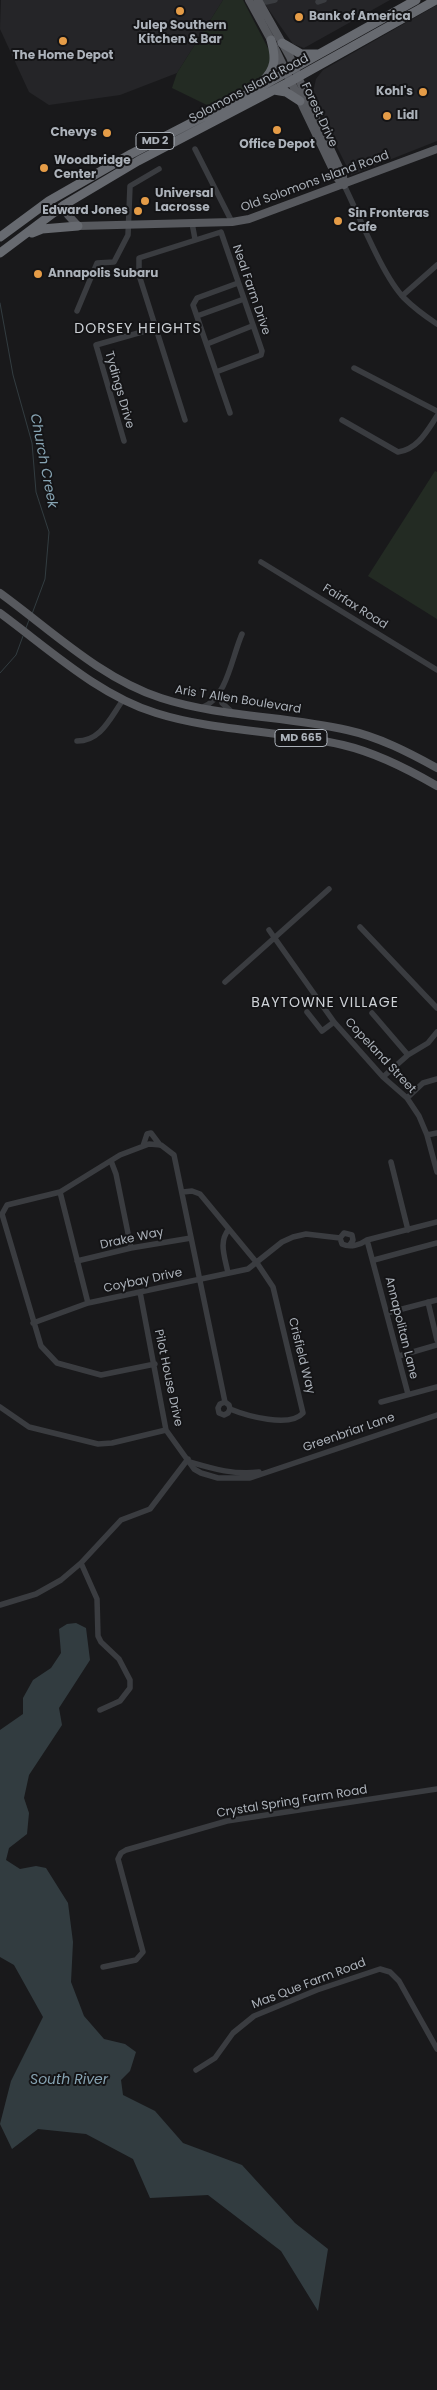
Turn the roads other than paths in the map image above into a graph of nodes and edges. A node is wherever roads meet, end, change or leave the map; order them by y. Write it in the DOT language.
graph roads {
  1 [pos="249,0"];
  2 [pos="259,0"];
  3 [pos="275,0"];
  4 [pos="416,0"];
  5 [pos="436,0"];
  6 [pos="272,40"];
  7 [pos="282,43"];
  8 [pos="320,54"];
  9 [pos="293,75"];
  10 [pos="274,90"];
  11 [pos="254,91"];
  12 [pos="300,101"];
  13 [pos="195,149"];
  14 [pos="437,149"];
  15 [pos="131,154"];
  16 [pos="159,169"];
  17 [pos="344,184"];
  18 [pos="57,197"];
  19 [pos="64,205"];
  20 [pos="232,222"];
  21 [pos="192,223"];
  22 [pos="128,225"];
  23 [pos="78,226"];
  24 [pos="24,235"];
  25 [pos="0,237"];
  26 [pos="195,240"];
  27 [pos="14,243"];
  28 [pos="0,253"];
  29 [pos="437,265"];
  30 [pos="238,283"];
  31 [pos="402,296"];
  32 [pos="244,299"];
  33 [pos="77,311"];
  34 [pos="197,316"];
  35 [pos="437,324"];
  36 [pos="252,326"];
  37 [pos="156,328"];
  38 [pos="207,344"];
  39 [pos="354,368"];
  40 [pos="216,372"];
  41 [pos="437,411"];
  42 [pos="230,413"];
  43 [pos="437,416"];
  44 [pos="185,420"];
  45 [pos="342,420"];
  46 [pos="124,441"];
  47 [pos="261,562"];
  48 [pos="1,593"];
  49 [pos="0,613"];
  50 [pos="242,634"];
  51 [pos="437,670"];
  52 [pos="221,692"];
  53 [pos="123,700"];
  54 [pos="203,707"];
  55 [pos="232,712"];
  56 [pos="76,741"];
  57 [pos="437,768"];
  58 [pos="437,786"];
  59 [pos="329,888"];
  60 [pos="360,927"];
  61 [pos="269,930"];
  62 [pos="274,938"];
  63 [pos="225,982"];
  64 [pos="437,1008"];
  65 [pos="307,1012"];
  66 [pos="372,1013"];
  67 [pos="334,1022"];
  68 [pos="437,1032"];
  69 [pos="408,1055"];
  70 [pos="383,1077"];
  71 [pos="437,1080"];
  72 [pos="407,1098"];
  73 [pos="437,1133"];
  74 [pos="427,1136"];
  75 [pos="160,1145"];
  76 [pos="143,1146"];
  77 [pos="111,1161"];
  78 [pos="391,1162"];
  79 [pos="437,1172"];
  80 [pos="60,1192"];
  81 [pos="183,1192"];
  82 [pos="437,1222"];
  83 [pos="229,1229"];
  84 [pos="408,1230"];
  85 [pos="192,1238"];
  86 [pos="340,1238"];
  87 [pos="367,1240"];
  88 [pos="351,1242"];
  89 [pos="437,1243"];
  90 [pos="132,1248"];
  91 [pos="374,1260"];
  92 [pos="77,1261"];
  93 [pos="257,1264"];
  94 [pos="228,1273"];
  95 [pos="199,1279"];
  96 [pos="140,1292"];
  97 [pos="437,1300"];
  98 [pos="428,1302"];
  99 [pos="88,1304"];
  100 [pos="387,1313"];
  101 [pos="33,1323"];
  102 [pos="437,1340"];
  103 [pos="437,1345"];
  104 [pos="399,1356"];
  105 [pos="155,1364"];
  106 [pos="437,1387"];
  107 [pos="408,1394"];
  108 [pos="225,1402"];
  109 [pos="381,1402"];
  110 [pos="0,1407"];
  111 [pos="230,1409"];
  112 [pos="437,1416"];
  113 [pos="166,1430"];
  114 [pos="189,1460"];
  115 [pos="81,1563"];
  116 [pos="0,1605"];
  117 [pos="100,1710"];
  118 [pos="437,1789"];
  119 [pos="104,1967"];
  120 [pos="437,2050"];
  121 [pos="196,2070"];
  1 -- 6 [label="main road, Forest Drive"];
  2 -- 3 [label="street"];
  2 -- 7 [label="main road, Forest Drive"];
  4 -- 8 [label="highway, Solomons Island Road / MD 2"];
  5 -- 9 [label="highway, Solomons Island Road / MD 2"];
  6 -- 9 [label="main road, Forest Drive"];
  6 -- 11 [label="highway"];
  7 -- 8 [label="highway"];
  7 -- 9 [label="main road, Forest Drive"];
  8 -- 9 [label="highway, Solomons Island Road / MD 2"];
  9 -- 10 [label="highway, Solomons Island Road / MD 2"];
  9 -- 11 [label="highway, Solomons Island Road / MD 2"];
  9 -- 12 [label="main road, Forest Drive"];
  9 -- 17 [label="main road, Forest Drive"];
  10 -- 12 [label="highway"];
  10 -- 19 [label="highway, Solomons Island Road / MD 2"];
  11 -- 15 [label="highway, Solomons Island Road / MD 2"];
  12 -- 17 [label="main road, Forest Drive"];
  13 -- 20 [label="street"];
  14 -- 17 [label="main road, Old Solomons Island Road"];
  15 -- 18 [label="highway, Solomons Island Road / MD 2"];
  15 -- 19 [label="highway"];
  16 -- 22 [label="street"];
  17 -- 20 [label="main road, Old Solomons Island Road"];
  17 -- 31 [label="street, Forest Drive"];
  18 -- 25 [label="highway, Solomons Island Road / MD 2"];
  18 -- 27 [label="highway"];
  19 -- 23 [label="main road"];
  19 -- 24 [label="highway, Solomons Island Road / MD 2"];
  20 -- 21 [label="main road, Old Solomons Island Road"];
  21 -- 22 [label="main road, Old Solomons Island Road"];
  21 -- 26 [label="street"];
  22 -- 23 [label="main road, Old Solomons Island Road"];
  22 -- 33 [label="street"];
  23 -- 24 [label="highway"];
  24 -- 27 [label="highway, Solomons Island Road / MD 2"];
  26 -- 30 [label="street, Neal Farm Drive"];
  26 -- 37 [label="street"];
  27 -- 28 [label="highway, Solomons Island Road / MD 2"];
  29 -- 31 [label="street"];
  30 -- 32 [label="street, Neal Farm Drive"];
  30 -- 34 [label="street"];
  31 -- 35 [label="street, Forest Drive"];
  32 -- 34 [label="street"];
  32 -- 36 [label="street, Neal Farm Drive"];
  34 -- 38 [label="street"];
  36 -- 38 [label="street"];
  36 -- 40 [label="street, Neal Farm Drive"];
  37 -- 44 [label="street"];
  37 -- 46 [label="street, Tydings Drive"];
  38 -- 40 [label="street"];
  39 -- 41 [label="street"];
  40 -- 42 [label="street"];
  43 -- 45 [label="street"];
  47 -- 51 [label="street, Fairfax Road"];
  48 -- 54 [label="main road, Aris T Allen Boulevard / MD 665"];
  49 -- 53 [label="main road, MD 665"];
  50 -- 52 [label="street"];
  52 -- 54 [label="street"];
  52 -- 55 [label="street"];
  53 -- 56 [label="street"];
  53 -- 58 [label="main road, MD 665"];
  54 -- 55 [label="main road, Aris T Allen Boulevard / MD 665"];
  55 -- 57 [label="main road, Aris T Allen Boulevard / MD 665"];
  59 -- 62 [label="street"];
  60 -- 64 [label="street"];
  61 -- 62 [label="street, Copeland Street"];
  62 -- 63 [label="street"];
  62 -- 67 [label="street, Copeland Street"];
  65 -- 67 [label="street"];
  66 -- 69 [label="street"];
  67 -- 70 [label="street, Copeland Street"];
  68 -- 69 [label="street"];
  69 -- 70 [label="street"];
  70 -- 72 [label="street, Copeland Street"];
  71 -- 72 [label="street"];
  72 -- 74 [label="street, Copeland Street"];
  73 -- 74 [label="street"];
  74 -- 79 [label="street, Copeland Street"];
  75 -- 76 [label="street"];
  75 -- 76 [label="street"];
  75 -- 81 [label="street, Crisfield Way"];
  76 -- 77 [label="street"];
  77 -- 80 [label="street"];
  77 -- 90 [label="street"];
  78 -- 84 [label="street"];
  80 -- 92 [label="street"];
  80 -- 101 [label="street"];
  81 -- 83 [label="street"];
  81 -- 85 [label="street, Crisfield Way"];
  82 -- 84 [label="street"];
  83 -- 93 [label="street"];
  83 -- 94 [label="street"];
  84 -- 87 [label="street"];
  85 -- 90 [label="street, Drake Way"];
  85 -- 95 [label="street, Crisfield Way"];
  86 -- 88 [label="street"];
  86 -- 88 [label="street"];
  86 -- 93 [label="street"];
  87 -- 88 [label="street"];
  87 -- 91 [label="street, Annapolitan Lane"];
  89 -- 91 [label="street"];
  90 -- 92 [label="street, Drake Way"];
  91 -- 100 [label="street, Annapolitan Lane"];
  92 -- 99 [label="street"];
  93 -- 94 [label="street, Coybay Drive"];
  93 -- 111 [label="street, Crisfield Way"];
  94 -- 95 [label="street, Coybay Drive"];
  95 -- 96 [label="street, Coybay Drive"];
  95 -- 108 [label="street, Crisfield Way"];
  96 -- 99 [label="street, Coybay Drive"];
  96 -- 105 [label="street, Pilot House Drive"];
  97 -- 98 [label="street"];
  98 -- 100 [label="street"];
  98 -- 102 [label="street"];
  99 -- 101 [label="street, Coybay Drive"];
  100 -- 104 [label="street, Annapolitan Lane"];
  101 -- 105 [label="street"];
  103 -- 104 [label="street"];
  104 -- 107 [label="street, Annapolitan Lane"];
  105 -- 113 [label="street, Pilot House Drive"];
  106 -- 107 [label="street"];
  107 -- 109 [label="street, Annapolitan Lane"];
  108 -- 111 [label="street, Crisfield Way"];
  108 -- 111 [label="street, Crisfield Way"];
  110 -- 113 [label="street"];
  112 -- 114 [label="street, Greenbriar Lane"];
  113 -- 114 [label="street, Pilot House Drive"];
  114 -- 115 [label="street"];
  115 -- 116 [label="street"];
  115 -- 117 [label="street"];
  118 -- 119 [label="street, Crystal Spring Farm Road"];
  120 -- 121 [label="street, Mas Que Farm Road"];
}
